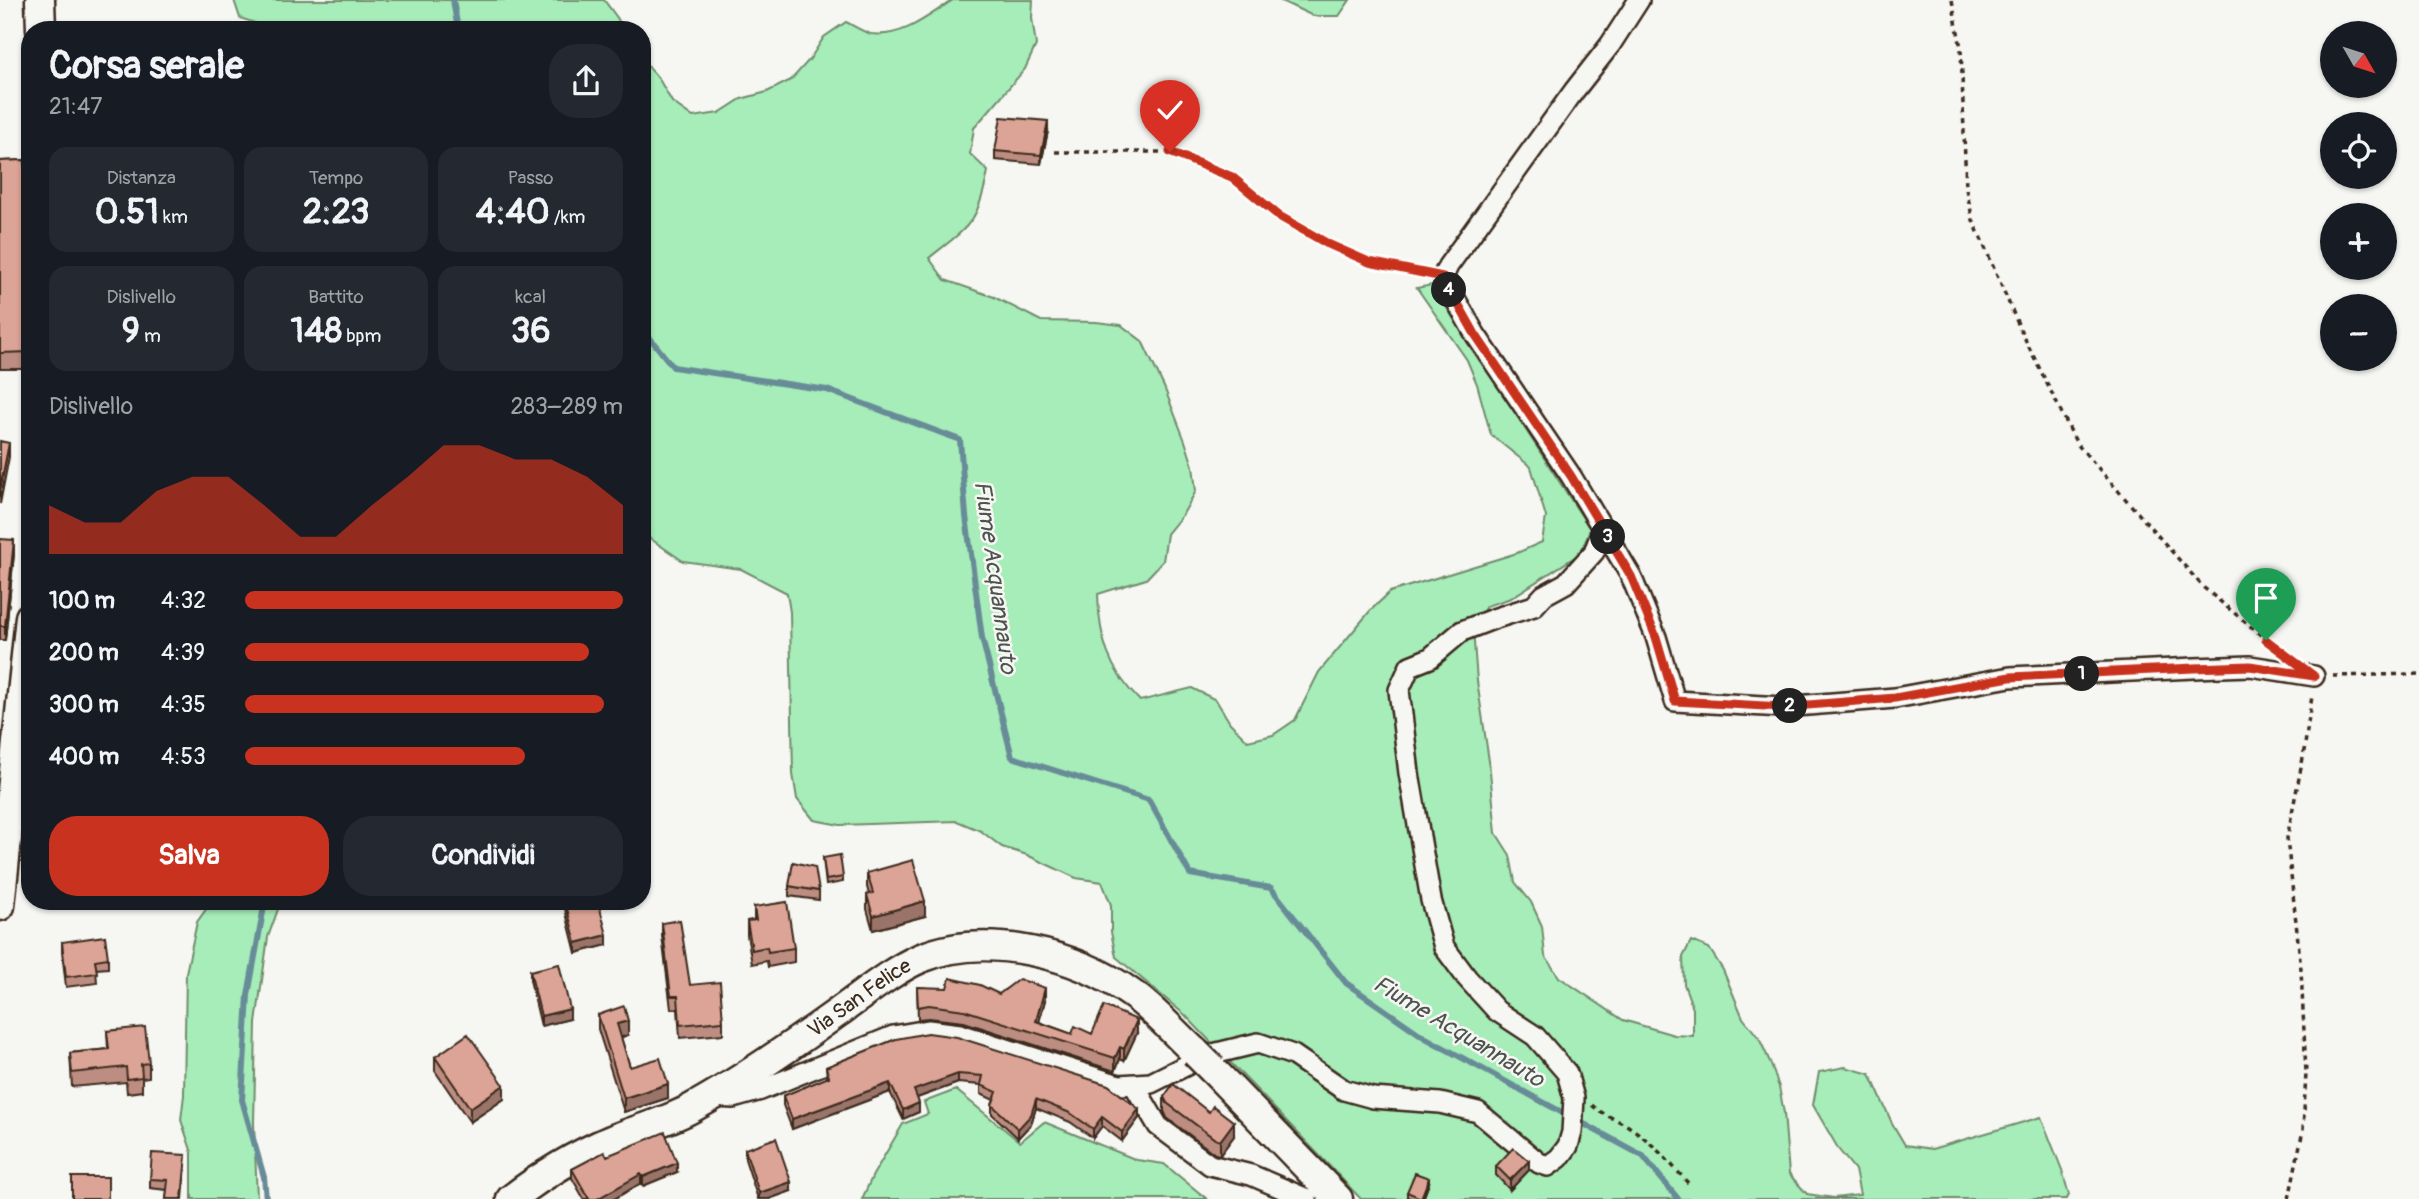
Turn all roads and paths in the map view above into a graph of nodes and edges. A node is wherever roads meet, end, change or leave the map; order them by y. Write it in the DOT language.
graph roads {
  1 [pos="40,0"];
  2 [pos="1639,0"];
  3 [pos="1952,0"];
  4 [pos="41,21"];
  5 [pos="1055,152"];
  6 [pos="1443,277"];
  7 [pos="1603,528"];
  8 [pos="2286,655"];
  9 [pos="2419,674"];
  10 [pos="2314,676"];
  11 [pos="21,704"];
  12 [pos="0,906"];
  13 [pos="1202,1060"];
  14 [pos="1134,1085"];
  15 [pos="710,1096"];
  16 [pos="1574,1098"];
  17 [pos="1688,1183"];
  18 [pos="511,1199"];
  19 [pos="1307,1199"];
  20 [pos="1338,1199"];
  21 [pos="2289,1199"];
  1 -- 4 [label="street"];
  2 -- 6 [label="street"];
  3 -- 8 [label="path"];
  5 -- 6 [label="path"];
  6 -- 7 [label="street"];
  7 -- 10 [label="street"];
  7 -- 16 [label="street"];
  9 -- 10 [label="path"];
  10 -- 21 [label="path"];
  11 -- 12 [label="street"];
  13 -- 14 [label="street"];
  13 -- 15 [label="street, Via San Felice"];
  13 -- 16 [label="street"];
  13 -- 20 [label="street, Via San Felice"];
  14 -- 15 [label="street"];
  14 -- 19 [label="street"];
  15 -- 18 [label="street, Via San Felice"];
  16 -- 17 [label="path"];
}
